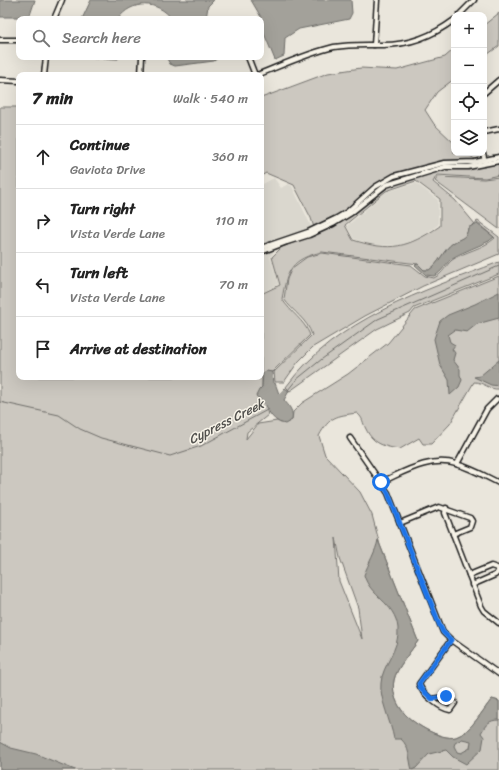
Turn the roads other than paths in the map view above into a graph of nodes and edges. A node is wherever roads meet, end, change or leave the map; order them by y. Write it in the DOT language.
graph roads {
  1 [pos="62,0"];
  2 [pos="377,0"];
  3 [pos="474,0"];
  4 [pos="463,12"];
  5 [pos="55,16"];
  6 [pos="451,22"];
  7 [pos="0,40"];
  8 [pos="16,40"];
  9 [pos="374,45"];
  10 [pos="46,60"];
  11 [pos="142,60"];
  12 [pos="249,60"];
  13 [pos="44,72"];
  14 [pos="141,72"];
  15 [pos="255,72"];
  16 [pos="264,72"];
  17 [pos="0,80"];
  18 [pos="499,80"];
  19 [pos="16,81"];
  20 [pos="487,90"];
  21 [pos="499,129"];
  22 [pos="487,131"];
  23 [pos="484,156"];
  24 [pos="499,157"];
  25 [pos="499,161"];
  26 [pos="485,162"];
  27 [pos="264,247"];
  28 [pos="264,251"];
  29 [pos="496,399"];
  30 [pos="350,438"];
  31 [pos="457,464"];
  32 [pos="381,482"];
  33 [pos="499,483"];
  34 [pos="446,508"];
  35 [pos="400,523"];
  36 [pos="453,534"];
  37 [pos="469,575"];
  38 [pos="472,585"];
  39 [pos="499,623"];
  40 [pos="451,640"];
  41 [pos="499,674"];
  42 [pos="432,699"];
  1 -- 5 [label="street"];
  2 -- 9 [label="street"];
  3 -- 4 [label="street"];
  6 -- 9 [label="street"];
  7 -- 8 [label="street"];
  9 -- 16 [label="street"];
  10 -- 13 [label="street"];
  11 -- 14 [label="street"];
  12 -- 15 [label="street"];
  17 -- 19 [label="street"];
  18 -- 20 [label="street"];
  21 -- 22 [label="street"];
  23 -- 26 [label="street"];
  24 -- 26 [label="street"];
  25 -- 26 [label="street"];
  26 -- 27 [label="street"];
  26 -- 28 [label="street"];
  29 -- 31 [label="street"];
  30 -- 32 [label="street"];
  31 -- 32 [label="street"];
  31 -- 33 [label="street"];
  32 -- 35 [label="street"];
  34 -- 35 [label="street"];
  34 -- 36 [label="street"];
  34 -- 36 [label="street"];
  35 -- 40 [label="street"];
  36 -- 37 [label="street"];
  37 -- 38 [label="street"];
  37 -- 38 [label="street"];
  38 -- 39 [label="street"];
  40 -- 41 [label="street"];
  40 -- 42 [label="street"];
  42 -- 42 [label="street"];
}
